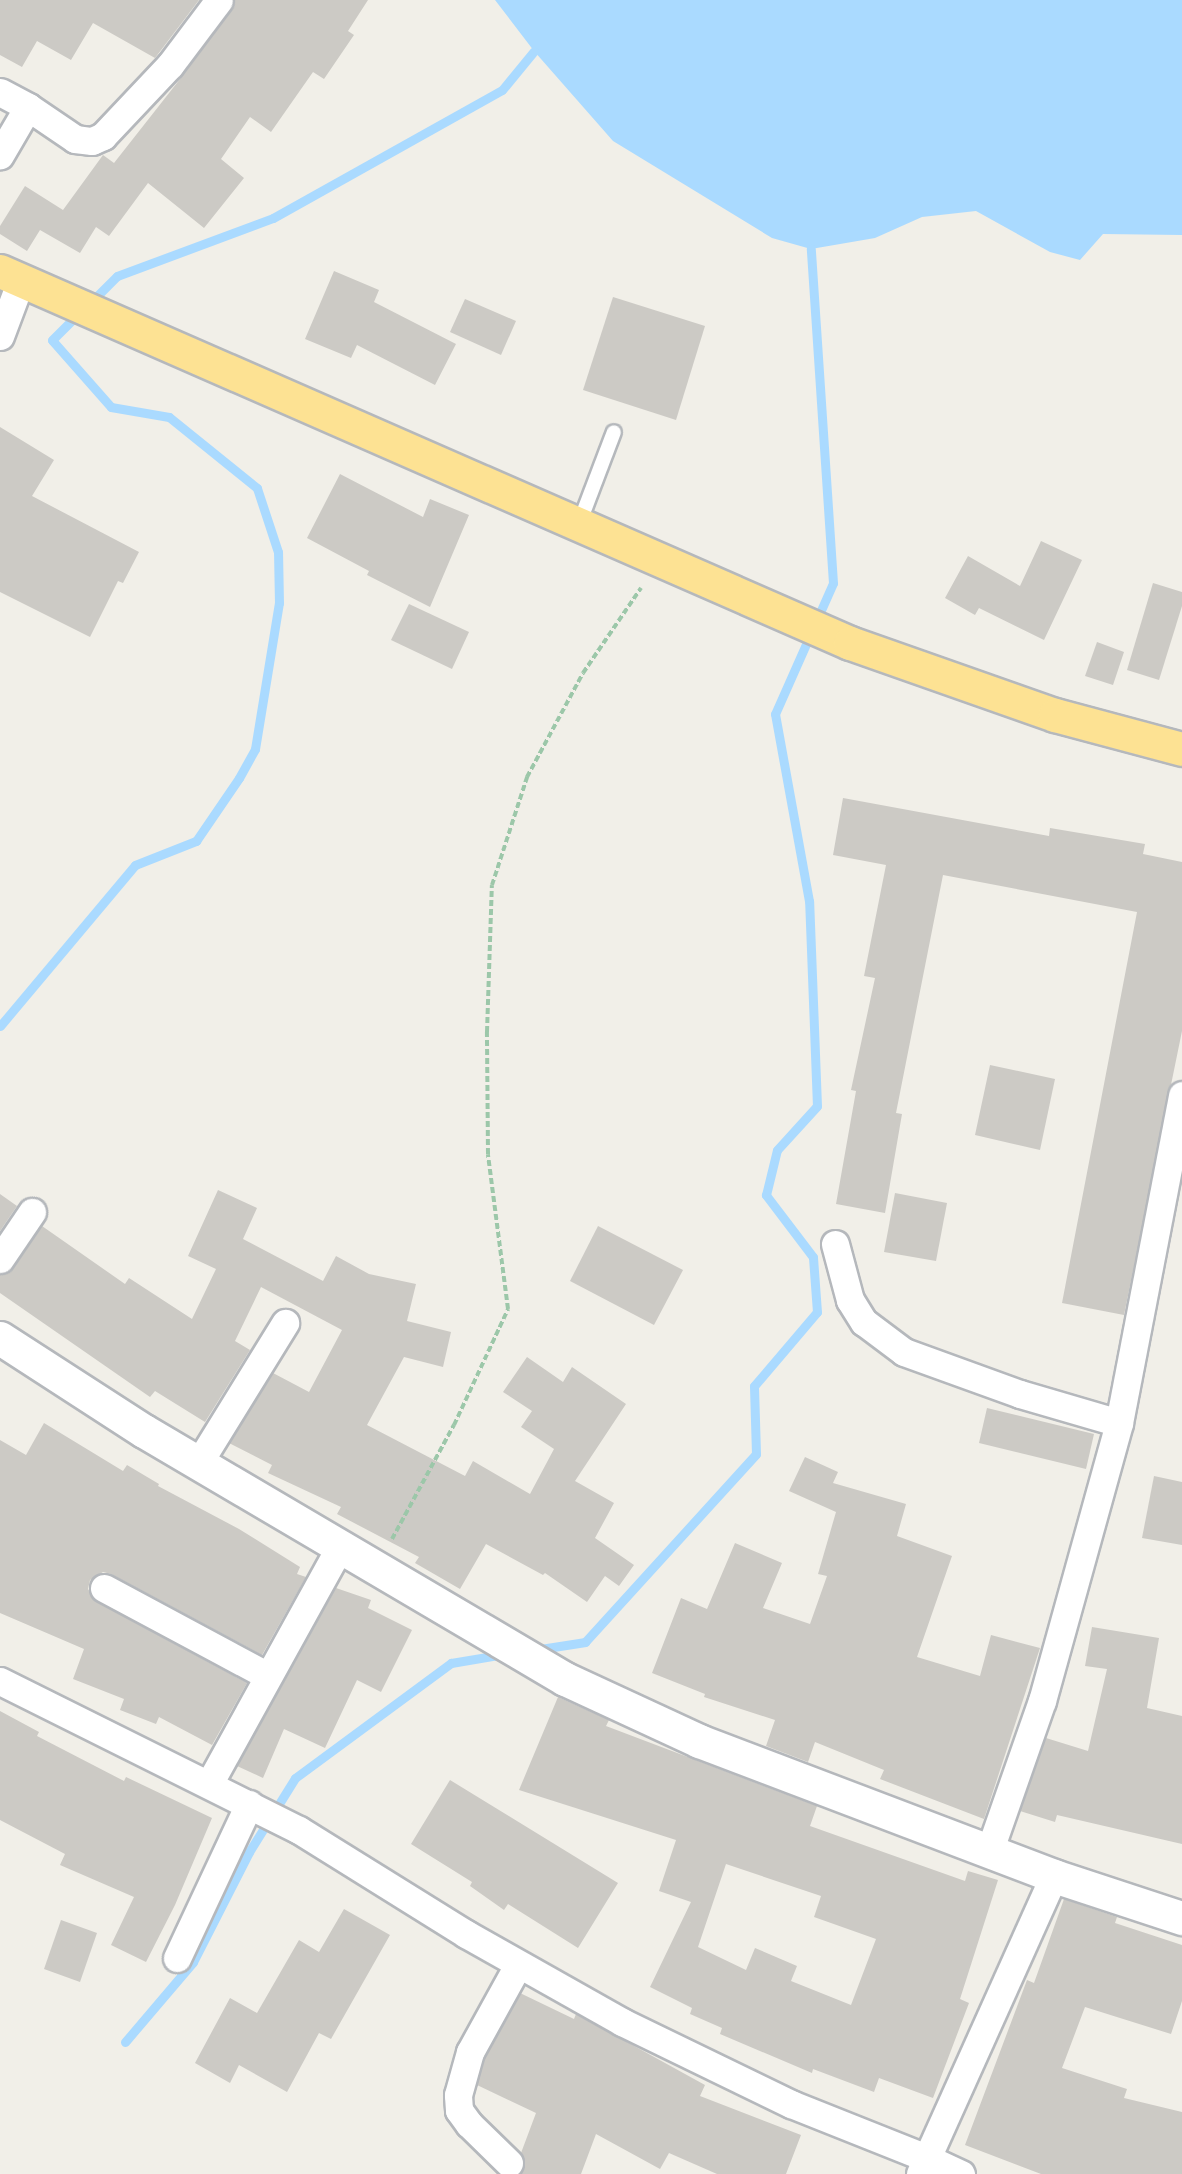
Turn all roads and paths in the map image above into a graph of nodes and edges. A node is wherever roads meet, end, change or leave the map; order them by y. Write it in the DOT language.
graph roads {
  1 [pos="219,0"];
  2 [pos="0,92"];
  3 [pos="28,107"];
  4 [pos="0,155"];
  5 [pos="22,280"];
  6 [pos="0,336"];
  7 [pos="614,432"];
  8 [pos="579,524"];
  9 [pos="651,555"];
  10 [pos="1182,749"];
  11 [pos="1182,1095"];
  12 [pos="32,1212"];
  13 [pos="835,1244"];
  14 [pos="0,1259"];
  15 [pos="285,1323"];
  16 [pos="0,1338"];
  17 [pos="1119,1423"];
  18 [pos="198,1464"];
  19 [pos="340,1547"];
  20 [pos="376,1569"];
  21 [pos="104,1588"];
  22 [pos="268,1676"];
  23 [pos="0,1681"];
  24 [pos="209,1784"];
  25 [pos="255,1808"];
  26 [pos="988,1852"];
  27 [pos="1054,1876"];
  28 [pos="1182,1918"];
  29 [pos="177,1958"];
  30 [pos="518,1965"];
  31 [pos="509,2163"];
  32 [pos="923,2166"];
  33 [pos="961,2174"];
  1 -- 3 [label="street"];
  2 -- 3 [label="street"];
  3 -- 4 [label="street"];
  5 -- 6 [label="street"];
  5 -- 8 [label="highway"];
  7 -- 8 [label="lane"];
  8 -- 9 [label="highway"];
  9 -- 10 [label="highway"];
  9 -- 20 [label="path"];
  11 -- 17 [label="street"];
  12 -- 14 [label="street"];
  13 -- 17 [label="street"];
  15 -- 18 [label="street"];
  16 -- 18 [label="street"];
  17 -- 26 [label="street"];
  18 -- 19 [label="street"];
  19 -- 20 [label="street"];
  19 -- 22 [label="street"];
  20 -- 26 [label="street"];
  21 -- 22 [label="street"];
  22 -- 24 [label="street"];
  23 -- 24 [label="street"];
  24 -- 25 [label="street"];
  25 -- 29 [label="street"];
  25 -- 30 [label="street"];
  26 -- 27 [label="street"];
  27 -- 28 [label="street"];
  27 -- 32 [label="street"];
  30 -- 31 [label="street"];
  30 -- 32 [label="street"];
  32 -- 33 [label="street"];
}
